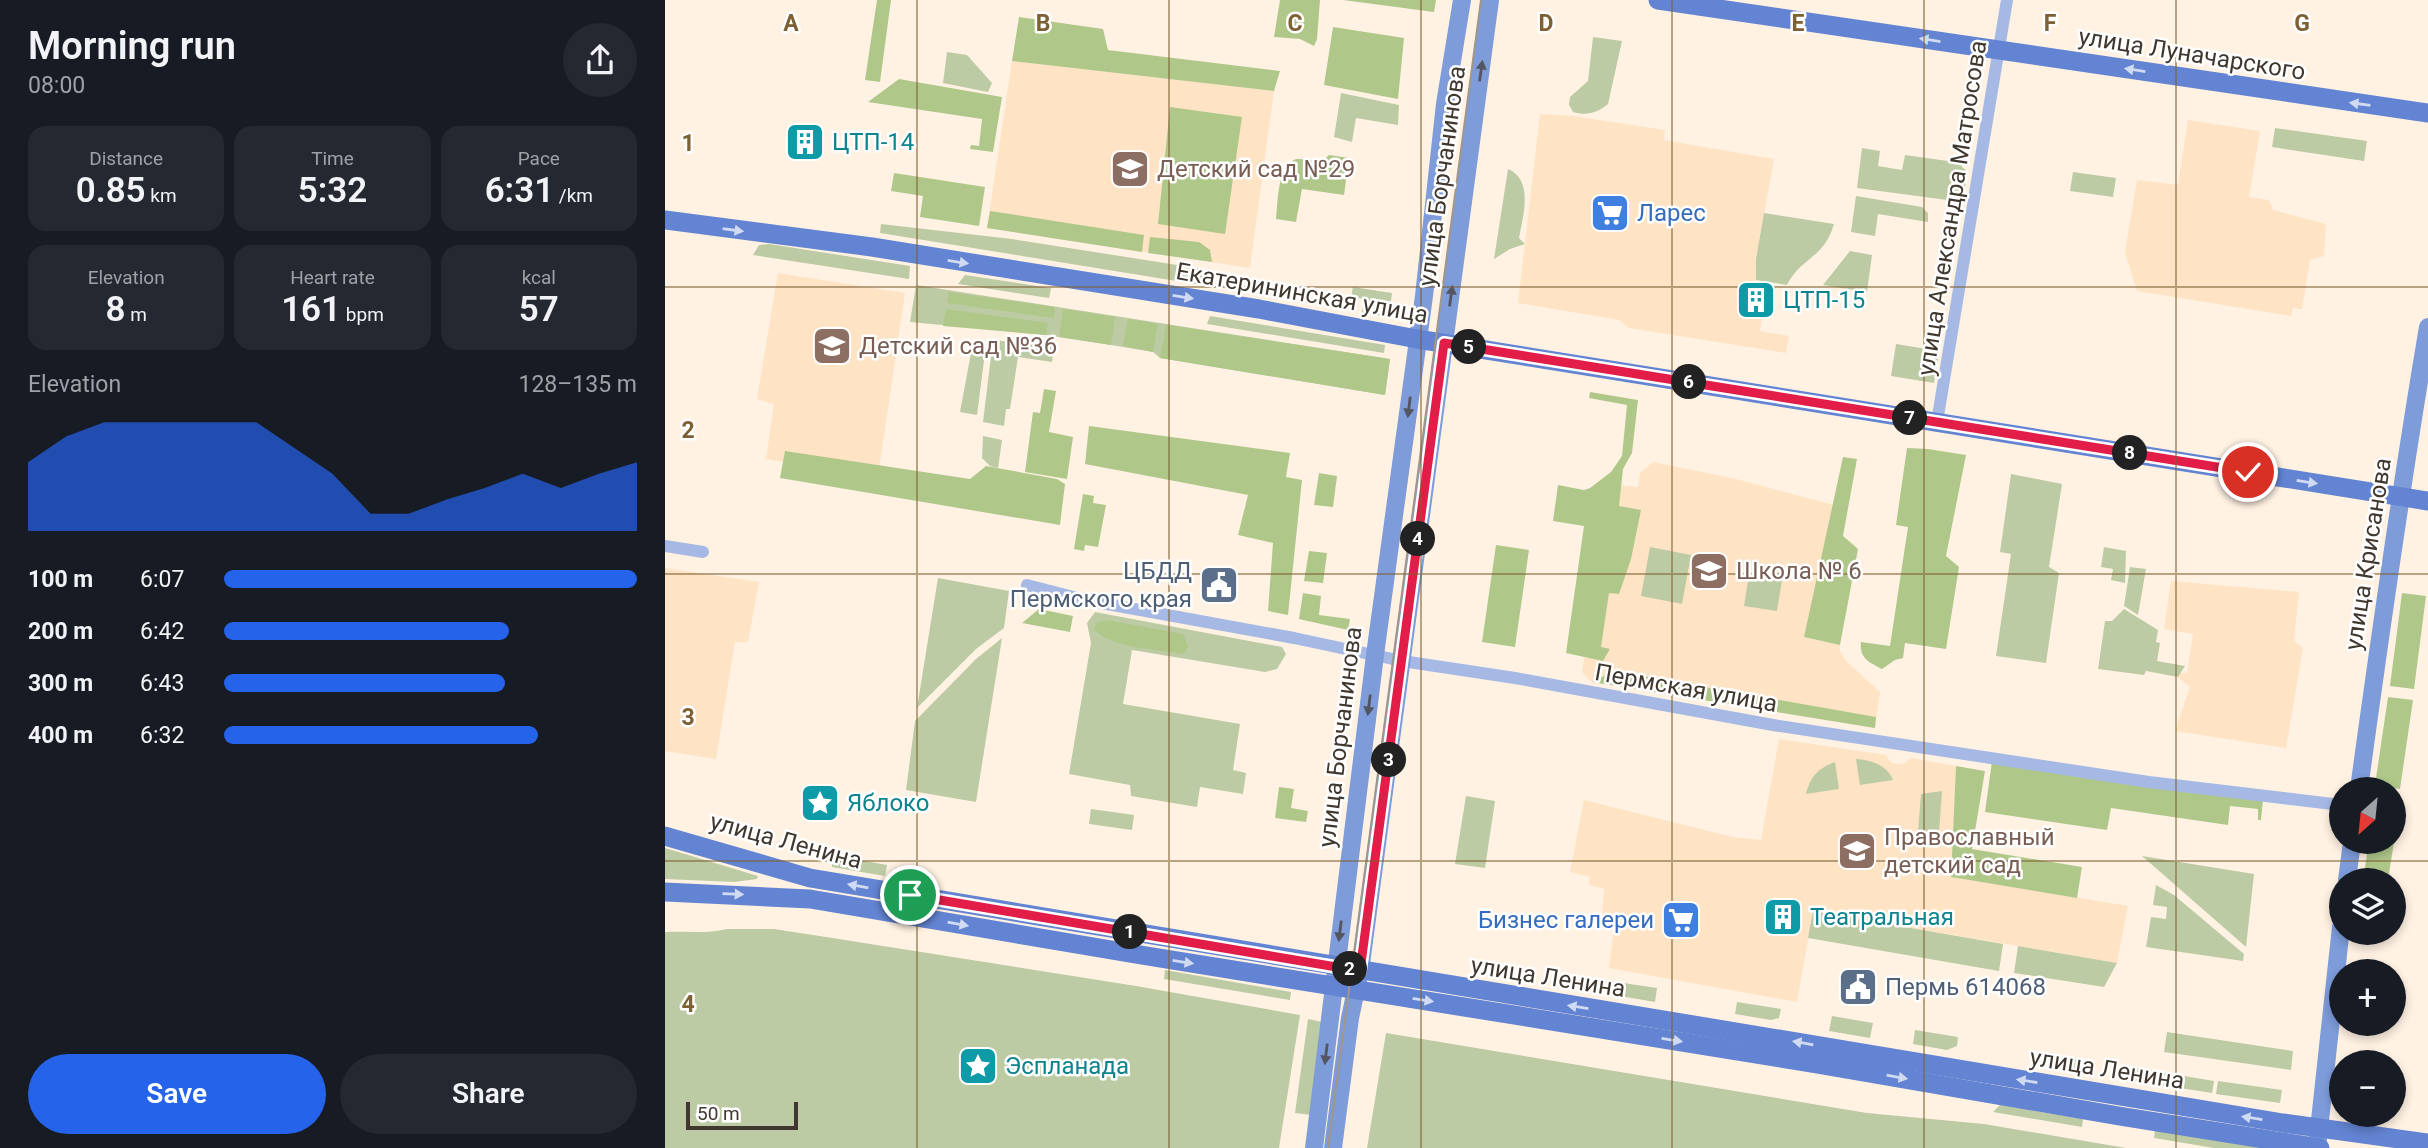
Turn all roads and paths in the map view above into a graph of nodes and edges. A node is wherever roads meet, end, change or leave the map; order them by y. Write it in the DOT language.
graph roads {
  1 [pos="1462,0"];
  2 [pos="1490,0"];
  3 [pos="1658,0"];
  4 [pos="2007,0"];
  5 [pos="1998,50"];
  6 [pos="2428,113"];
  7 [pos="665,220"];
  8 [pos="2428,327"];
  9 [pos="1417,339"];
  10 [pos="1444,343"];
  11 [pos="1937,422"];
  12 [pos="2401,497"];
  13 [pos="2428,501"];
  14 [pos="665,546"];
  15 [pos="703,552"];
  16 [pos="1027,585"];
  17 [pos="1375,655"];
  18 [pos="1402,661"];
  19 [pos="2361,777"];
  20 [pos="2329,804"];
  21 [pos="665,836"];
  22 [pos="665,892"];
  23 [pos="2339,945"];
  24 [pos="1334,977"];
  25 [pos="1358,980"];
  26 [pos="2319,1127"];
  27 [pos="2428,1143"];
  28 [pos="1314,1148"];
  29 [pos="1333,1148"];
  30 [pos="2318,1148"];
  1 -- 9 [label="main road, улица Борчанинова"];
  10 -- 2 [label="main road, улица Борчанинова, one-way"];
  5 -- 3 [label="main road, улица Луначарского, one-way"];
  4 -- 5 [label="street, улица Александра Матросова"];
  6 -- 5 [label="main road, улица Луначарского, one-way"];
  5 -- 11 [label="street, улица Александра Матросова"];
  7 -- 9 [label="main road, Екатерининская улица, one-way"];
  8 -- 12 [label="main road, улица Крисанова"];
  9 -- 10 [label="main road, Екатерининская улица"];
  9 -- 17 [label="main road, улица Борчанинова, one-way"];
  10 -- 11 [label="main road, Екатерининская улица"];
  10 -- 18 [label="main road, улица Борчанинова"];
  11 -- 12 [label="main road, Екатерининская улица, one-way"];
  12 -- 13 [label="main road, Екатерининская улица"];
  12 -- 19 [label="main road, улица Крисанова"];
  14 -- 15 [label="street"];
  16 -- 17 [label="street, Пермская улица"];
  17 -- 18 [label="street, Пермская улица"];
  17 -- 24 [label="main road, улица Борчанинова, one-way"];
  18 -- 20 [label="street, Пермская улица"];
  18 -- 25 [label="main road, улица Борчанинова"];
  24 -- 21 [label="main road, улица Ленина, one-way"];
  22 -- 24 [label="main road, улица Ленина, one-way"];
  23 -- 26 [label="main road"];
  24 -- 25 [label="main road, улица Ленина"];
  24 -- 28 [label="main road, улица Борчанинова, one-way"];
  26 -- 25 [label="main road, улица Ленина, one-way"];
  25 -- 29 [label="main road, улица Борчанинова"];
  25 -- 30 [label="main road, улица Ленина, one-way"];
  26 -- 27 [label="main road, улица Ленина"];
  26 -- 30 [label="main road"];
}
